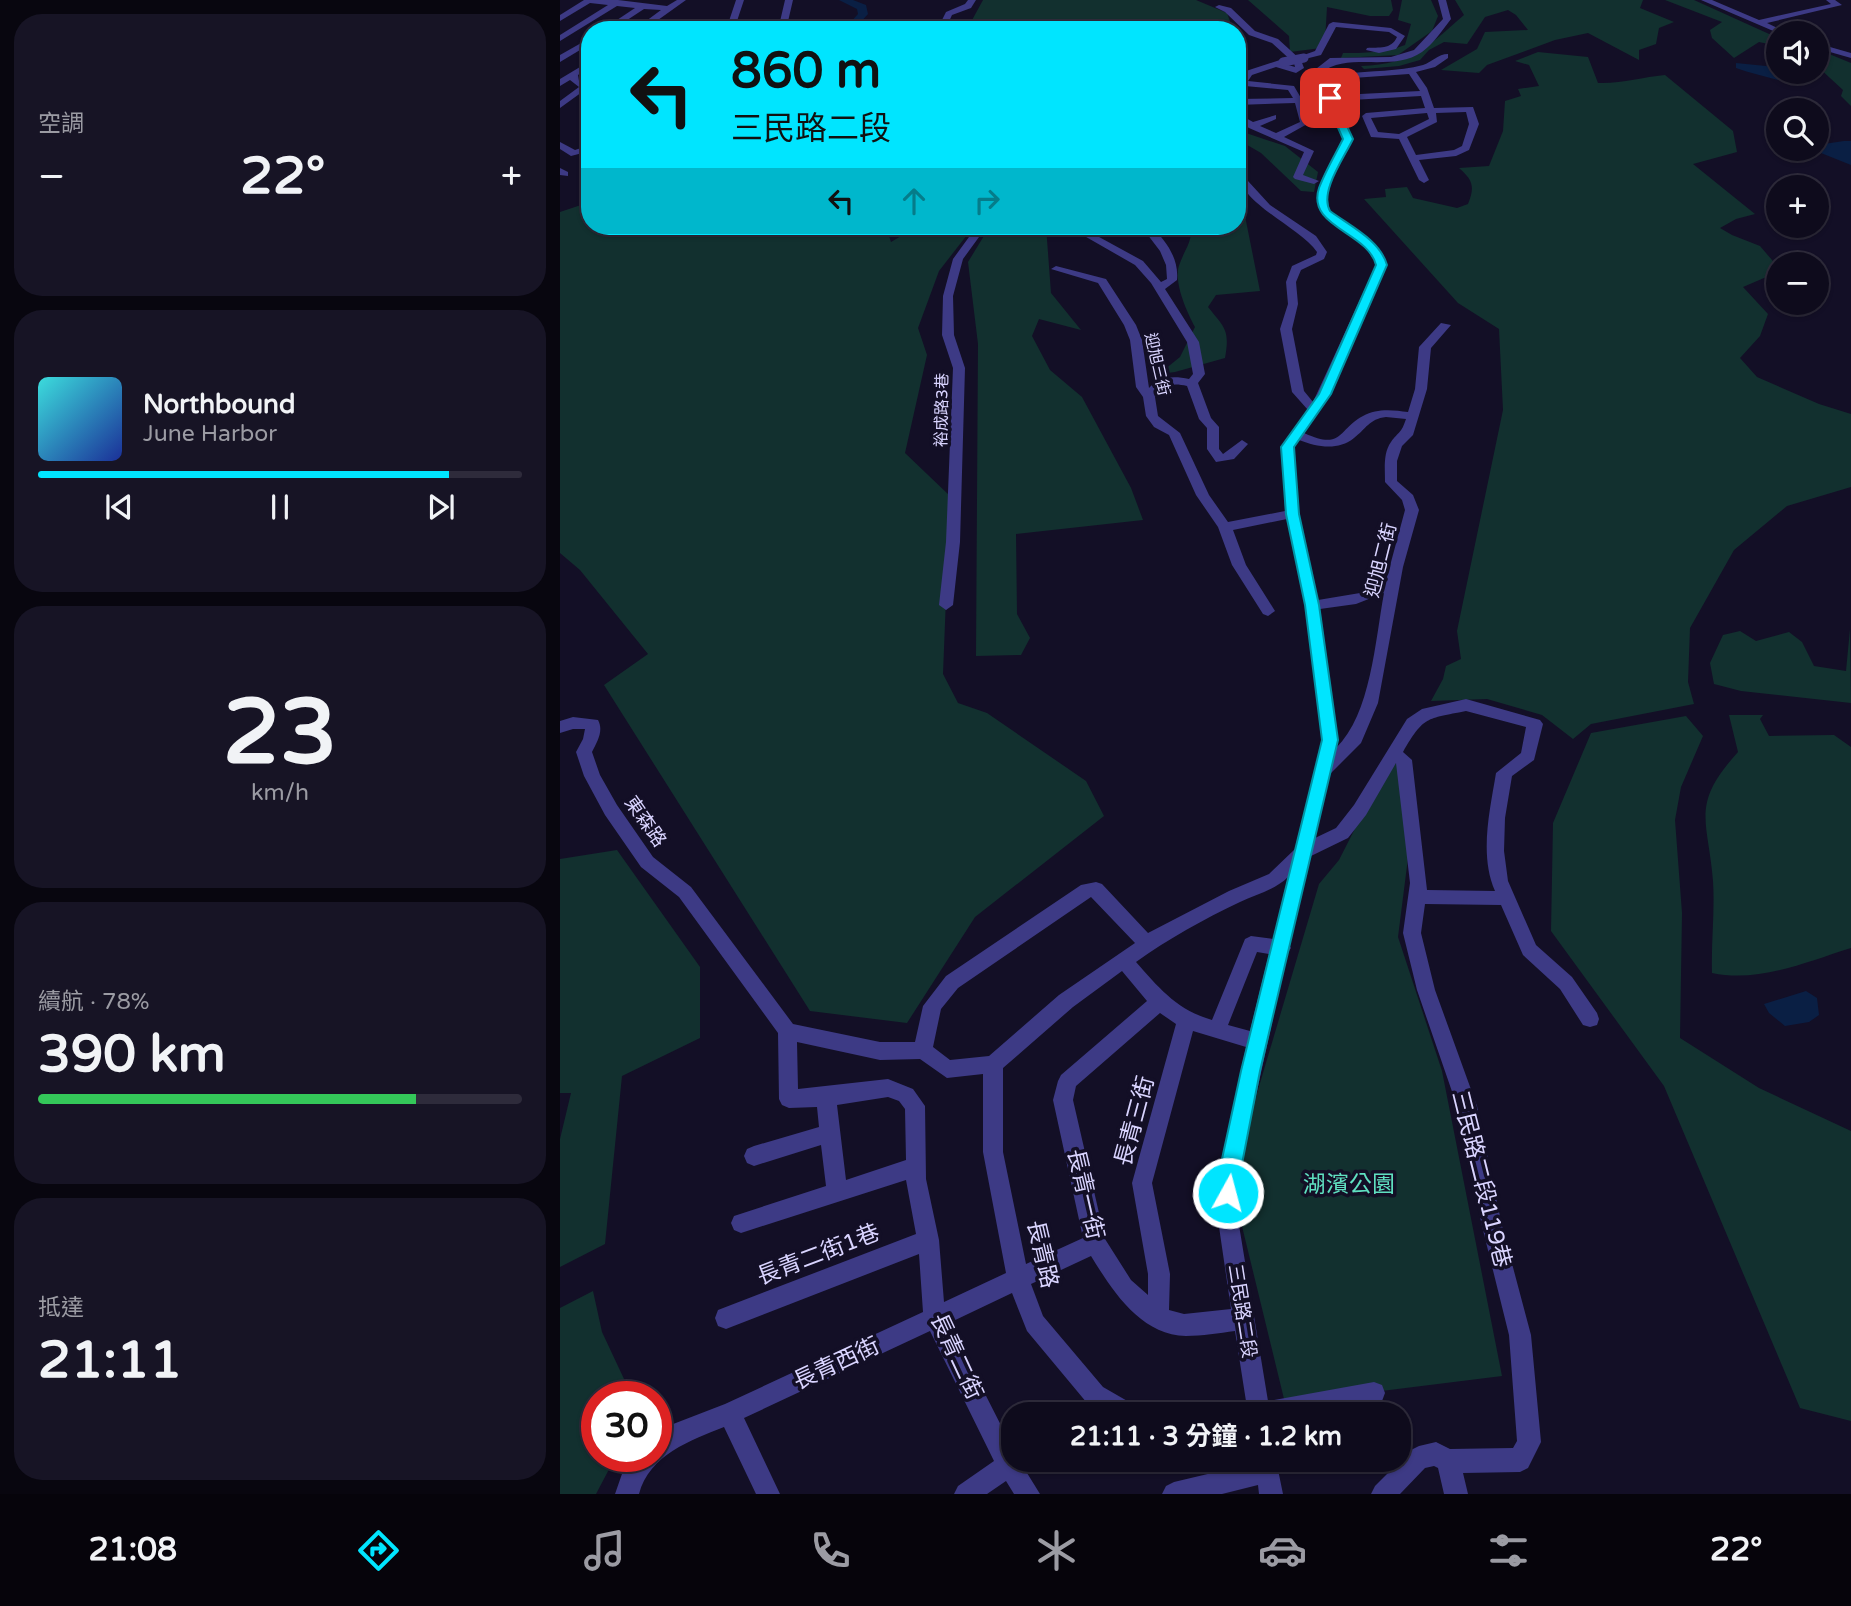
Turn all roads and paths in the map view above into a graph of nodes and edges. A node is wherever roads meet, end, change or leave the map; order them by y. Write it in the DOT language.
graph roads {
  1 [pos="588,0"];
  2 [pos="652,0"];
  3 [pos="682,0"];
  4 [pos="740,0"];
  5 [pos="789,0"];
  6 [pos="972,0"];
  7 [pos="1442,0"];
  8 [pos="1705,0"];
  9 [pos="1830,0"];
  10 [pos="618,1"];
  11 [pos="642,6"];
  12 [pos="1219,7"];
  13 [pos="669,9"];
  14 [pos="785,14"];
  15 [pos="560,19"];
  16 [pos="587,21"];
  17 [pos="620,21"];
  18 [pos="651,21"];
  19 [pos="733,21"];
  20 [pos="784,21"];
  21 [pos="792,21"];
  22 [pos="946,21"];
  23 [pos="1239,21"];
  24 [pos="1756,23"];
  25 [pos="581,25"];
  26 [pos="560,27"];
  27 [pos="1246,27"];
  28 [pos="1766,27"];
  29 [pos="576,28"];
  30 [pos="562,36"];
  31 [pos="581,37"];
  32 [pos="581,44"];
  33 [pos="1829,49"];
  34 [pos="1351,50"];
  35 [pos="1446,56"];
  36 [pos="1851,56"];
  37 [pos="560,59"];
  38 [pos="1279,63"];
  39 [pos="581,69"];
  40 [pos="1411,71"];
  41 [pos="560,72"];
  42 [pos="573,74"];
  43 [pos="581,74"];
  44 [pos="1246,78"];
  45 [pos="560,83"];
  46 [pos="581,85"];
  47 [pos="1246,87"];
  48 [pos="581,90"];
  49 [pos="1423,93"];
  50 [pos="1357,97"];
  51 [pos="1330,98"];
  52 [pos="1298,101"];
  53 [pos="1246,102"];
  54 [pos="560,105"];
  55 [pos="1430,111"];
  56 [pos="1273,117"];
  57 [pos="1246,122"];
  58 [pos="1252,126"];
  59 [pos="1276,137"];
  60 [pos="1403,137"];
  61 [pos="560,145"];
  62 [pos="581,151"];
  63 [pos="573,154"];
  64 [pos="1414,158"];
  65 [pos="581,159"];
  66 [pos="1424,180"];
  67 [pos="1314,181"];
  68 [pos="1246,183"];
  69 [pos="975,235"];
  70 [pos="1088,235"];
  71 [pos="1153,235"];
  72 [pos="1056,269"];
  73 [pos="1158,288"];
  74 [pos="1445,325"];
  75 [pos="1192,383"];
  76 [pos="1149,397"];
  77 [pos="1314,410"];
  78 [pos="1414,415"];
  79 [pos="1297,434"];
  80 [pos="1242,444"];
  81 [pos="1292,514"];
  82 [pos="1225,527"];
  83 [pos="1394,579"];
  84 [pos="1312,605"];
  85 [pos="946,606"];
  86 [pos="1268,611"];
  87 [pos="560,727"];
  88 [pos="1393,754"];
  89 [pos="1325,769"];
  90 [pos="1304,851"];
  91 [pos="1417,897"];
  92 [pos="1506,898"];
  93 [pos="1149,945"];
  94 [pos="1282,948"];
  95 [pos="1123,959"];
  96 [pos="1160,1002"];
  97 [pos="1590,1019"];
  98 [pos="1186,1021"];
  99 [pos="1217,1030"];
  100 [pos="787,1031"];
  101 [pos="1257,1042"];
  102 [pos="923,1050"];
  103 [pos="993,1064"];
  104 [pos="826,1097"];
  105 [pos="830,1133"];
  106 [pos="754,1156"];
  107 [pos="915,1167"];
  108 [pos="837,1194"];
  109 [pos="741,1223"];
  110 [pos="928,1240"];
  111 [pos="1094,1243"];
  112 [pos="1018,1279"];
  113 [pos="934,1317"];
  114 [pos="726,1318"];
  115 [pos="1158,1318"];
  116 [pos="1245,1319"];
  117 [pos="1374,1393"];
  118 [pos="1107,1402"];
  119 [pos="1258,1402"];
  120 [pos="1325,1402"];
  121 [pos="730,1413"];
  122 [pos="672,1437"];
  123 [pos="1001,1449"];
  124 [pos="1448,1461"];
  125 [pos="1001,1470"];
  126 [pos="636,1472"];
  127 [pos="1014,1472"];
  128 [pos="1244,1472"];
  129 [pos="1267,1472"];
  130 [pos="627,1494"];
  131 [pos="768,1494"];
  132 [pos="966,1494"];
  133 [pos="1028,1494"];
  134 [pos="1174,1494"];
  135 [pos="1271,1494"];
  136 [pos="1382,1494"];
  137 [pos="1456,1494"];
  1 -- 10 [label="street"];
  1 -- 15 [label="street"];
  2 -- 11 [label="street"];
  3 -- 13 [label="street"];
  4 -- 19 [label="street"];
  5 -- 14 [label="street"];
  6 -- 22 [label="street"];
  7 -- 51 [label="street, 三民路二段"];
  8 -- 24 [label="street"];
  9 -- 24 [label="street"];
  10 -- 11 [label="street"];
  10 -- 16 [label="street"];
  11 -- 13 [label="street"];
  11 -- 17 [label="street"];
  12 -- 23 [label="street"];
  13 -- 18 [label="street"];
  14 -- 20 [label="street"];
  14 -- 21 [label="street"];
  24 -- 28 [label="street"];
  25 -- 29 [label="street"];
  26 -- 29 [label="street"];
  27 -- 38 [label="street"];
  29 -- 30 [label="street"];
  30 -- 31 [label="street"];
  32 -- 37 [label="street"];
  33 -- 36 [label="street"];
  34 -- 38 [label="street, bridge"];
  35 -- 40 [label="street"];
  38 -- 44 [label="street"];
  39 -- 42 [label="street"];
  40 -- 49 [label="street"];
  40 -- 50 [label="street"];
  41 -- 42 [label="street"];
  42 -- 43 [label="street"];
  42 -- 45 [label="street"];
  42 -- 46 [label="street"];
  47 -- 52 [label="street"];
  48 -- 54 [label="street"];
  49 -- 50 [label="street"];
  49 -- 55 [label="street"];
  50 -- 51 [label="street"];
  51 -- 52 [label="street"];
  51 -- 77 [label="street, 三民路二段"];
  52 -- 53 [label="street"];
  52 -- 59 [label="street"];
  55 -- 60 [label="street"];
  55 -- 60 [label="street"];
  55 -- 64 [label="street"];
  56 -- 58 [label="street"];
  57 -- 58 [label="street"];
  58 -- 59 [label="street"];
  59 -- 67 [label="street"];
  60 -- 64 [label="street"];
  61 -- 63 [label="street"];
  62 -- 63 [label="street"];
  63 -- 65 [label="street"];
  64 -- 66 [label="street"];
  68 -- 77 [label="street"];
  69 -- 85 [label="street, 裕成路3巷"];
  70 -- 73 [label="street"];
  71 -- 73 [label="street"];
  72 -- 76 [label="street, 迎旭三街"];
  73 -- 75 [label="street"];
  74 -- 78 [label="street, 迎旭二街"];
  75 -- 76 [label="street"];
  75 -- 80 [label="street"];
  76 -- 82 [label="street, 迎旭三街"];
  77 -- 79 [label="street, 三民路二段"];
  78 -- 79 [label="street"];
  78 -- 83 [label="street, 迎旭二街"];
  79 -- 81 [label="street, 三民路二段"];
  81 -- 82 [label="street"];
  81 -- 84 [label="street, 三民路二段"];
  82 -- 86 [label="street, 迎旭三街"];
  83 -- 84 [label="street"];
  83 -- 89 [label="street, 迎旭二街"];
  84 -- 89 [label="street, 三民路二段"];
  87 -- 100 [label="street, 東森路"];
  88 -- 90 [label="street"];
  88 -- 91 [label="street, 三民路二段119巷"];
  88 -- 92 [label="street"];
  89 -- 90 [label="street, 三民路二段"];
  90 -- 93 [label="street"];
  90 -- 94 [label="street, 三民路二段"];
  91 -- 92 [label="street"];
  91 -- 124 [label="street, 三民路二段119巷"];
  92 -- 97 [label="street"];
  93 -- 95 [label="street"];
  93 -- 102 [label="street"];
  94 -- 99 [label="street"];
  94 -- 101 [label="street, 三民路二段"];
  95 -- 96 [label="street"];
  95 -- 103 [label="street"];
  96 -- 98 [label="street"];
  96 -- 111 [label="street, 長青一街"];
  98 -- 99 [label="street"];
  98 -- 115 [label="street, 長青三街"];
  99 -- 101 [label="street"];
  100 -- 102 [label="street"];
  100 -- 104 [label="street"];
  101 -- 116 [label="street, 三民路二段"];
  102 -- 103 [label="street"];
  103 -- 112 [label="street, 長青路"];
  104 -- 105 [label="street"];
  104 -- 107 [label="street, 長青二街"];
  105 -- 106 [label="street"];
  105 -- 108 [label="street"];
  107 -- 108 [label="street"];
  107 -- 110 [label="street, 長青二街"];
  108 -- 109 [label="street"];
  110 -- 113 [label="street, 長青二街"];
  110 -- 114 [label="street, 長青二街1巷"];
  111 -- 112 [label="street, 長青西街"];
  111 -- 115 [label="street, 長青一街"];
  112 -- 113 [label="street, 長青西街"];
  112 -- 118 [label="street, 長青路"];
  113 -- 121 [label="street, 長青西街"];
  113 -- 123 [label="street, 長青二街"];
  115 -- 116 [label="street"];
  116 -- 119 [label="street, 三民路二段"];
  117 -- 120 [label="street"];
  121 -- 122 [label="street, 長青西街"];
  121 -- 131 [label="street"];
  124 -- 136 [label="street, 三民路二段119巷"];
  124 -- 137 [label="street"];
  125 -- 132 [label="street"];
  126 -- 130 [label="street"];
  127 -- 133 [label="street, 長青二街"];
  128 -- 134 [label="street"];
  129 -- 135 [label="street"];
}
